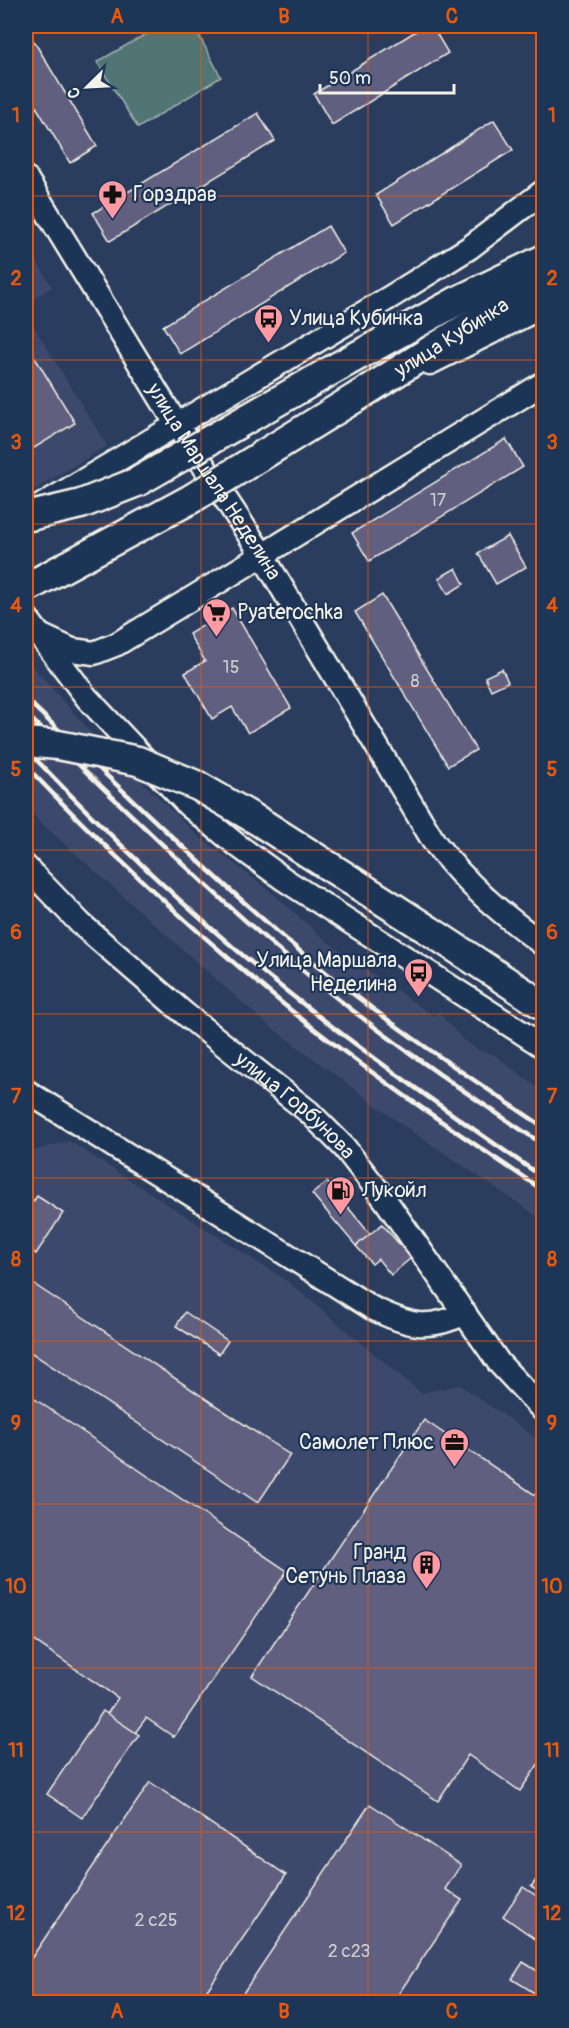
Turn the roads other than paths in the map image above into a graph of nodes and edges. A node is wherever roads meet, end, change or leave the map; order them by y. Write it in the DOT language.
graph roads {
  1 [pos="26,178"];
  2 [pos="543,191"];
  3 [pos="543,259"];
  4 [pos="543,279"];
  5 [pos="543,306"];
  6 [pos="390,377"];
  7 [pos="543,382"];
  8 [pos="177,425"];
  9 [pos="26,516"];
  10 [pos="263,556"];
  11 [pos="26,588"];
  12 [pos="29,622"];
  13 [pos="117,644"];
  14 [pos="87,698"];
  15 [pos="26,742"];
  16 [pos="26,867"];
  17 [pos="543,945"];
  18 [pos="543,1006"];
  19 [pos="543,1047"];
  20 [pos="26,1091"];
  21 [pos="465,1313"];
  22 [pos="543,1411"];
  1 -- 8 [label="street, улица Маршала Неделина"];
  2 -- 8 [label="street"];
  3 -- 9 [label="main road, bridge"];
  4 -- 6 [label="main road, улица Кубинка"];
  5 -- 6 [label="street"];
  6 -- 11 [label="main road, улица Кубинка, bridge"];
  7 -- 10 [label="street"];
  8 -- 9 [label="street"];
  8 -- 10 [label="street, улица Маршала Неделина"];
  10 -- 13 [label="street"];
  10 -- 17 [label="street, улица Маршала Неделина"];
  12 -- 13 [label="street"];
  12 -- 14 [label="street"];
  13 -- 14 [label="street"];
  14 -- 19 [label="street"];
  15 -- 18 [label="main road, bridge"];
  16 -- 21 [label="street, улица Горбунова"];
  20 -- 21 [label="street"];
  21 -- 22 [label="street, улица Горбунова"];
}
